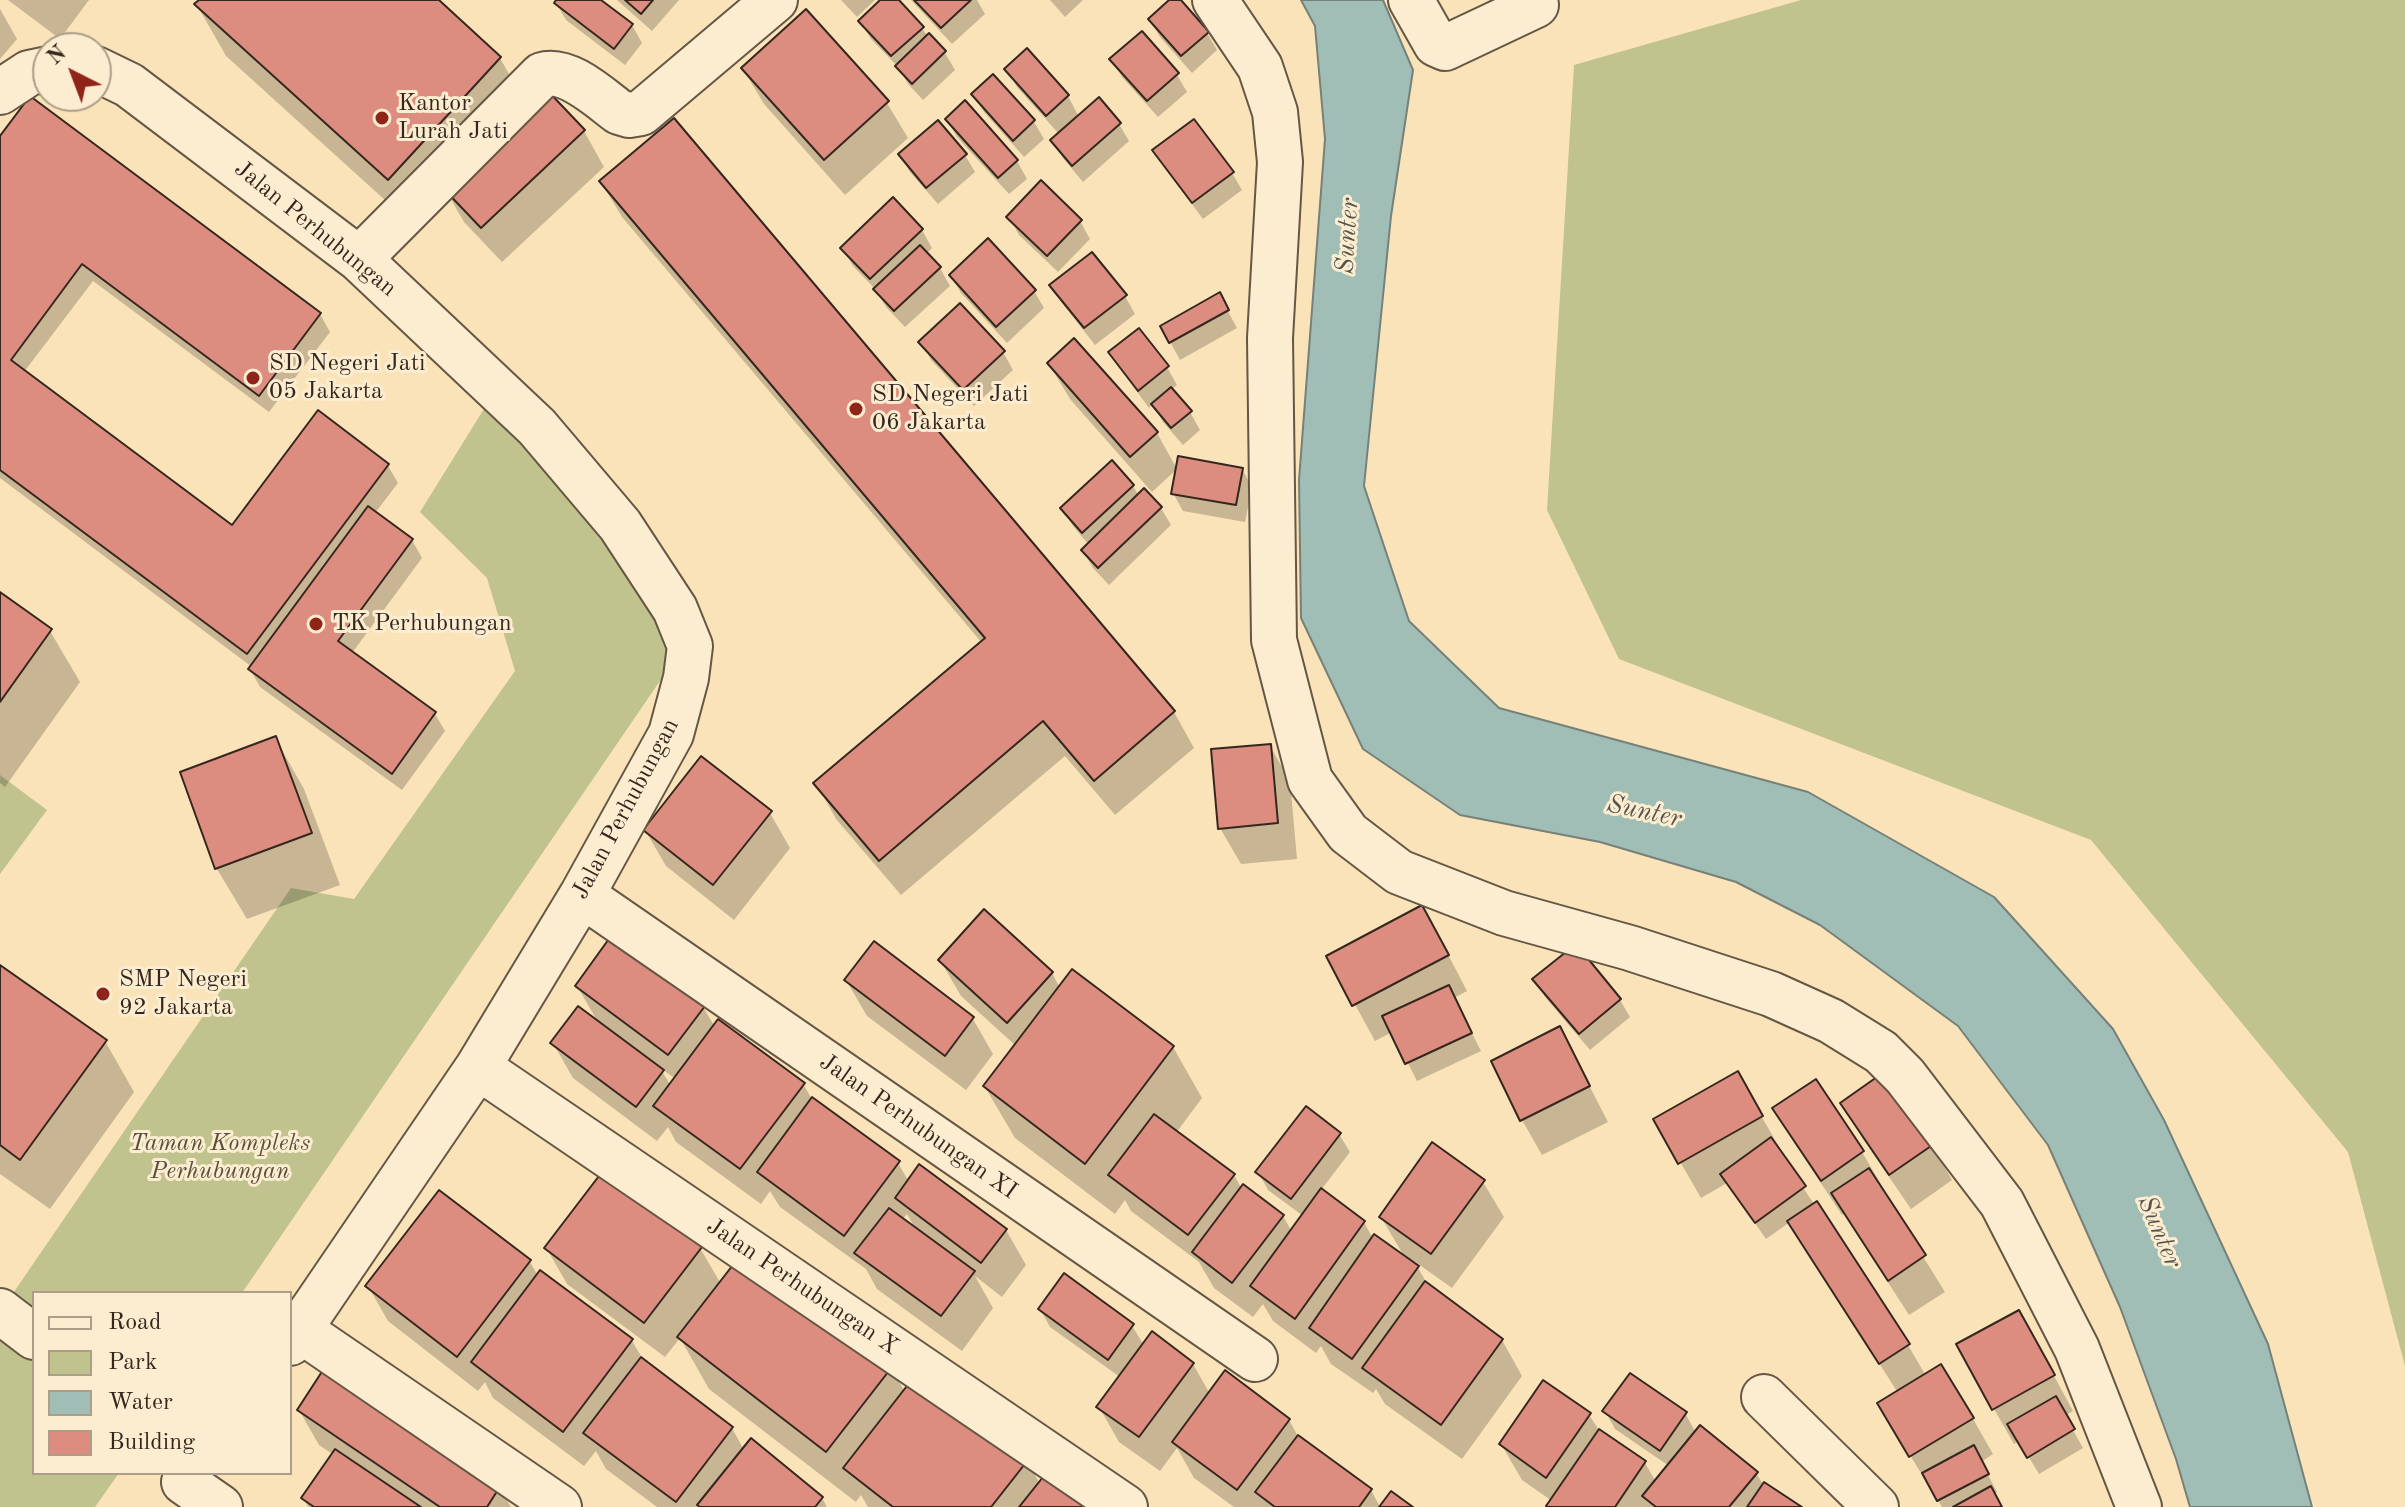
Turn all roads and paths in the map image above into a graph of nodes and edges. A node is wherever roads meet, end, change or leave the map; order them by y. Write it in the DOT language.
graph roads {
  1 [pos="775,0"];
  2 [pos="1215,0"];
  3 [pos="1411,0"];
  4 [pos="1536,5"];
  5 [pos="32,72"];
  6 [pos="112,77"];
  7 [pos="0,92"];
  8 [pos="359,259"];
  9 [pos="582,895"];
  10 [pos="478,1067"];
  11 [pos="0,1311"];
  12 [pos="32,1335"];
  13 [pos="295,1336"];
  14 [pos="1255,1359"];
  15 [pos="1764,1397"];
  16 [pos="181,1487"];
  17 [pos="220,1507"];
  18 [pos="559,1507"];
  19 [pos="1125,1507"];
  20 [pos="1876,1507"];
  21 [pos="2139,1507"];
  1 -- 8 [label="street"];
  2 -- 21 [label="street"];
  3 -- 4 [label="street"];
  5 -- 7 [label="street"];
  6 -- 8 [label="street, Jalan Perhubungan"];
  8 -- 9 [label="street, Jalan Perhubungan"];
  9 -- 10 [label="street, Jalan Perhubungan"];
  9 -- 14 [label="street, Jalan Perhubungan XI"];
  10 -- 13 [label="street, Jalan Perhubungan"];
  10 -- 19 [label="street, Jalan Perhubungan X"];
  11 -- 12 [label="street"];
  13 -- 18 [label="street"];
  15 -- 20 [label="street"];
  16 -- 17 [label="street"];
}
